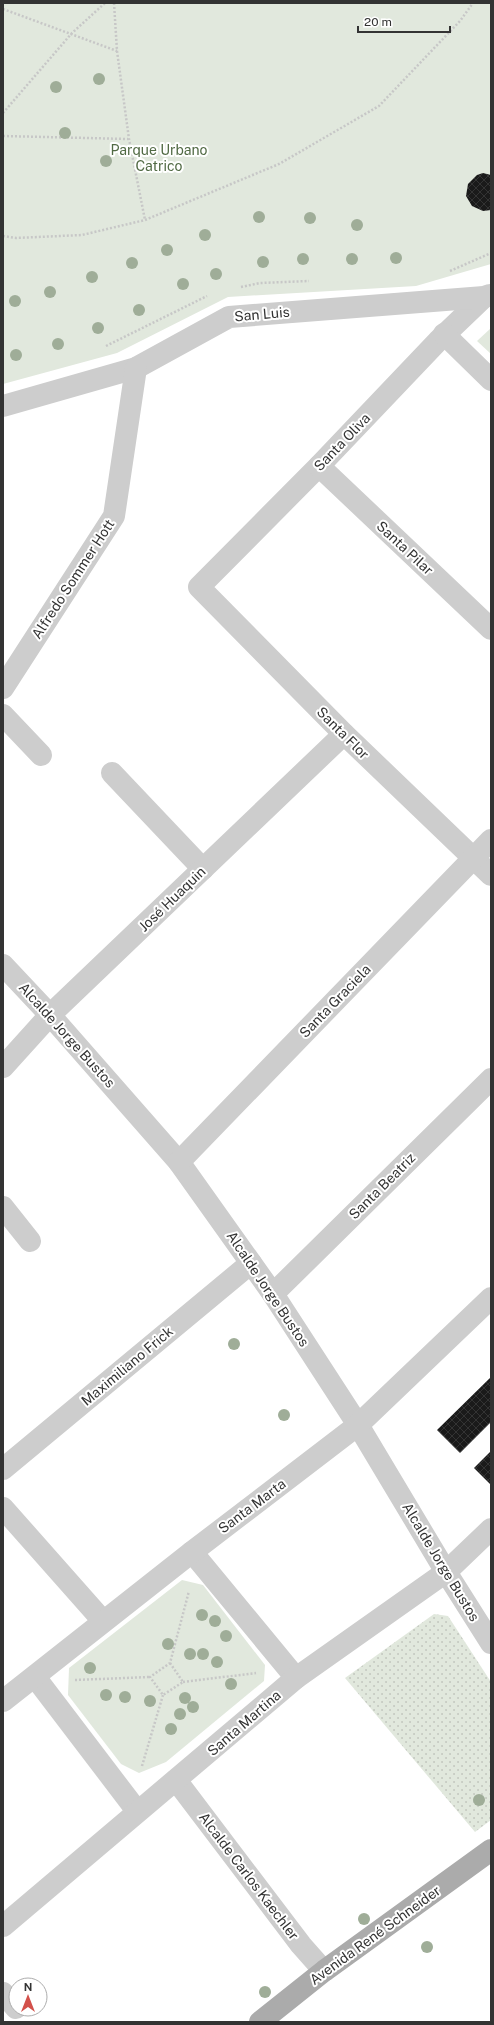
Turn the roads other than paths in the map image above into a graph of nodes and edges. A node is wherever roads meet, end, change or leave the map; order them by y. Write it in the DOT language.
graph roads {
  1 [pos="488,296"];
  2 [pos="444,334"];
  3 [pos="136,368"];
  4 [pos="491,380"];
  5 [pos="3,406"];
  6 [pos="319,466"];
  7 [pos="199,587"];
  8 [pos="491,629"];
  9 [pos="3,688"];
  10 [pos="3,716"];
  11 [pos="344,734"];
  12 [pos="41,755"];
  13 [pos="112,773"];
  14 [pos="491,840"];
  15 [pos="474,859"];
  16 [pos="203,869"];
  17 [pos="491,875"];
  18 [pos="3,965"];
  19 [pos="50,1015"];
  20 [pos="3,1067"];
  21 [pos="491,1078"];
  22 [pos="179,1162"];
  23 [pos="3,1207"];
  24 [pos="30,1241"];
  25 [pos="251,1263"];
  26 [pos="273,1294"];
  27 [pos="491,1298"];
  28 [pos="358,1425"];
  29 [pos="3,1469"];
  30 [pos="3,1508"];
  31 [pos="491,1529"];
  32 [pos="192,1552"];
  33 [pos="446,1572"];
  34 [pos="103,1621"];
  35 [pos="491,1643"];
  36 [pos="35,1677"];
  37 [pos="296,1678"];
  38 [pos="3,1701"];
  39 [pos="176,1780"];
  40 [pos="137,1811"];
  41 [pos="491,1850"];
  42 [pos="3,1926"];
  43 [pos="324,1971"];
  44 [pos="260,2022"];
  1 -- 2 [label="street, Santa Oliva"];
  1 -- 3 [label="street, San Luis"];
  2 -- 4 [label="street"];
  2 -- 6 [label="street, Santa Oliva"];
  3 -- 5 [label="street, San Luis"];
  3 -- 9 [label="street, Alfredo Sommer Hott"];
  6 -- 7 [label="street, Santa Oliva"];
  6 -- 8 [label="street, Santa Pilar"];
  7 -- 11 [label="street, Santa Flor"];
  10 -- 12 [label="street"];
  11 -- 15 [label="street, Santa Flor"];
  11 -- 16 [label="street, José Huaquin"];
  13 -- 16 [label="street"];
  14 -- 15 [label="street, Santa Graciela"];
  15 -- 17 [label="street, Santa Flor"];
  15 -- 22 [label="street, Santa Graciela"];
  16 -- 19 [label="street, José Huaquin"];
  18 -- 19 [label="street, Alcalde Jorge Bustos"];
  19 -- 20 [label="street, José Huaquin"];
  19 -- 22 [label="street, Alcalde Jorge Bustos"];
  21 -- 26 [label="street, Santa Beatriz"];
  22 -- 25 [label="street, Alcalde Jorge Bustos"];
  23 -- 24 [label="street"];
  25 -- 26 [label="street, Alcalde Jorge Bustos"];
  25 -- 29 [label="street, Maximiliano Frick"];
  26 -- 28 [label="street, Alcalde Jorge Bustos"];
  27 -- 28 [label="street, Santa Marta"];
  28 -- 32 [label="street, Santa Marta"];
  28 -- 33 [label="street, Alcalde Jorge Bustos"];
  30 -- 34 [label="street"];
  31 -- 33 [label="street, Santa Martina"];
  32 -- 34 [label="street, Santa Marta"];
  32 -- 37 [label="street"];
  33 -- 35 [label="street, Alcalde Jorge Bustos"];
  33 -- 37 [label="street, Santa Martina"];
  34 -- 36 [label="street, Santa Marta"];
  36 -- 38 [label="street, Santa Marta"];
  36 -- 40 [label="street"];
  37 -- 39 [label="street, Santa Martina"];
  39 -- 40 [label="street, Santa Martina"];
  39 -- 43 [label="street, Alcalde Carlos Kaechler"];
  40 -- 42 [label="street, Santa Martina"];
  41 -- 43 [label="main road, Avenida René Schneider"];
  43 -- 44 [label="main road, Avenida René Schneider"];
}
